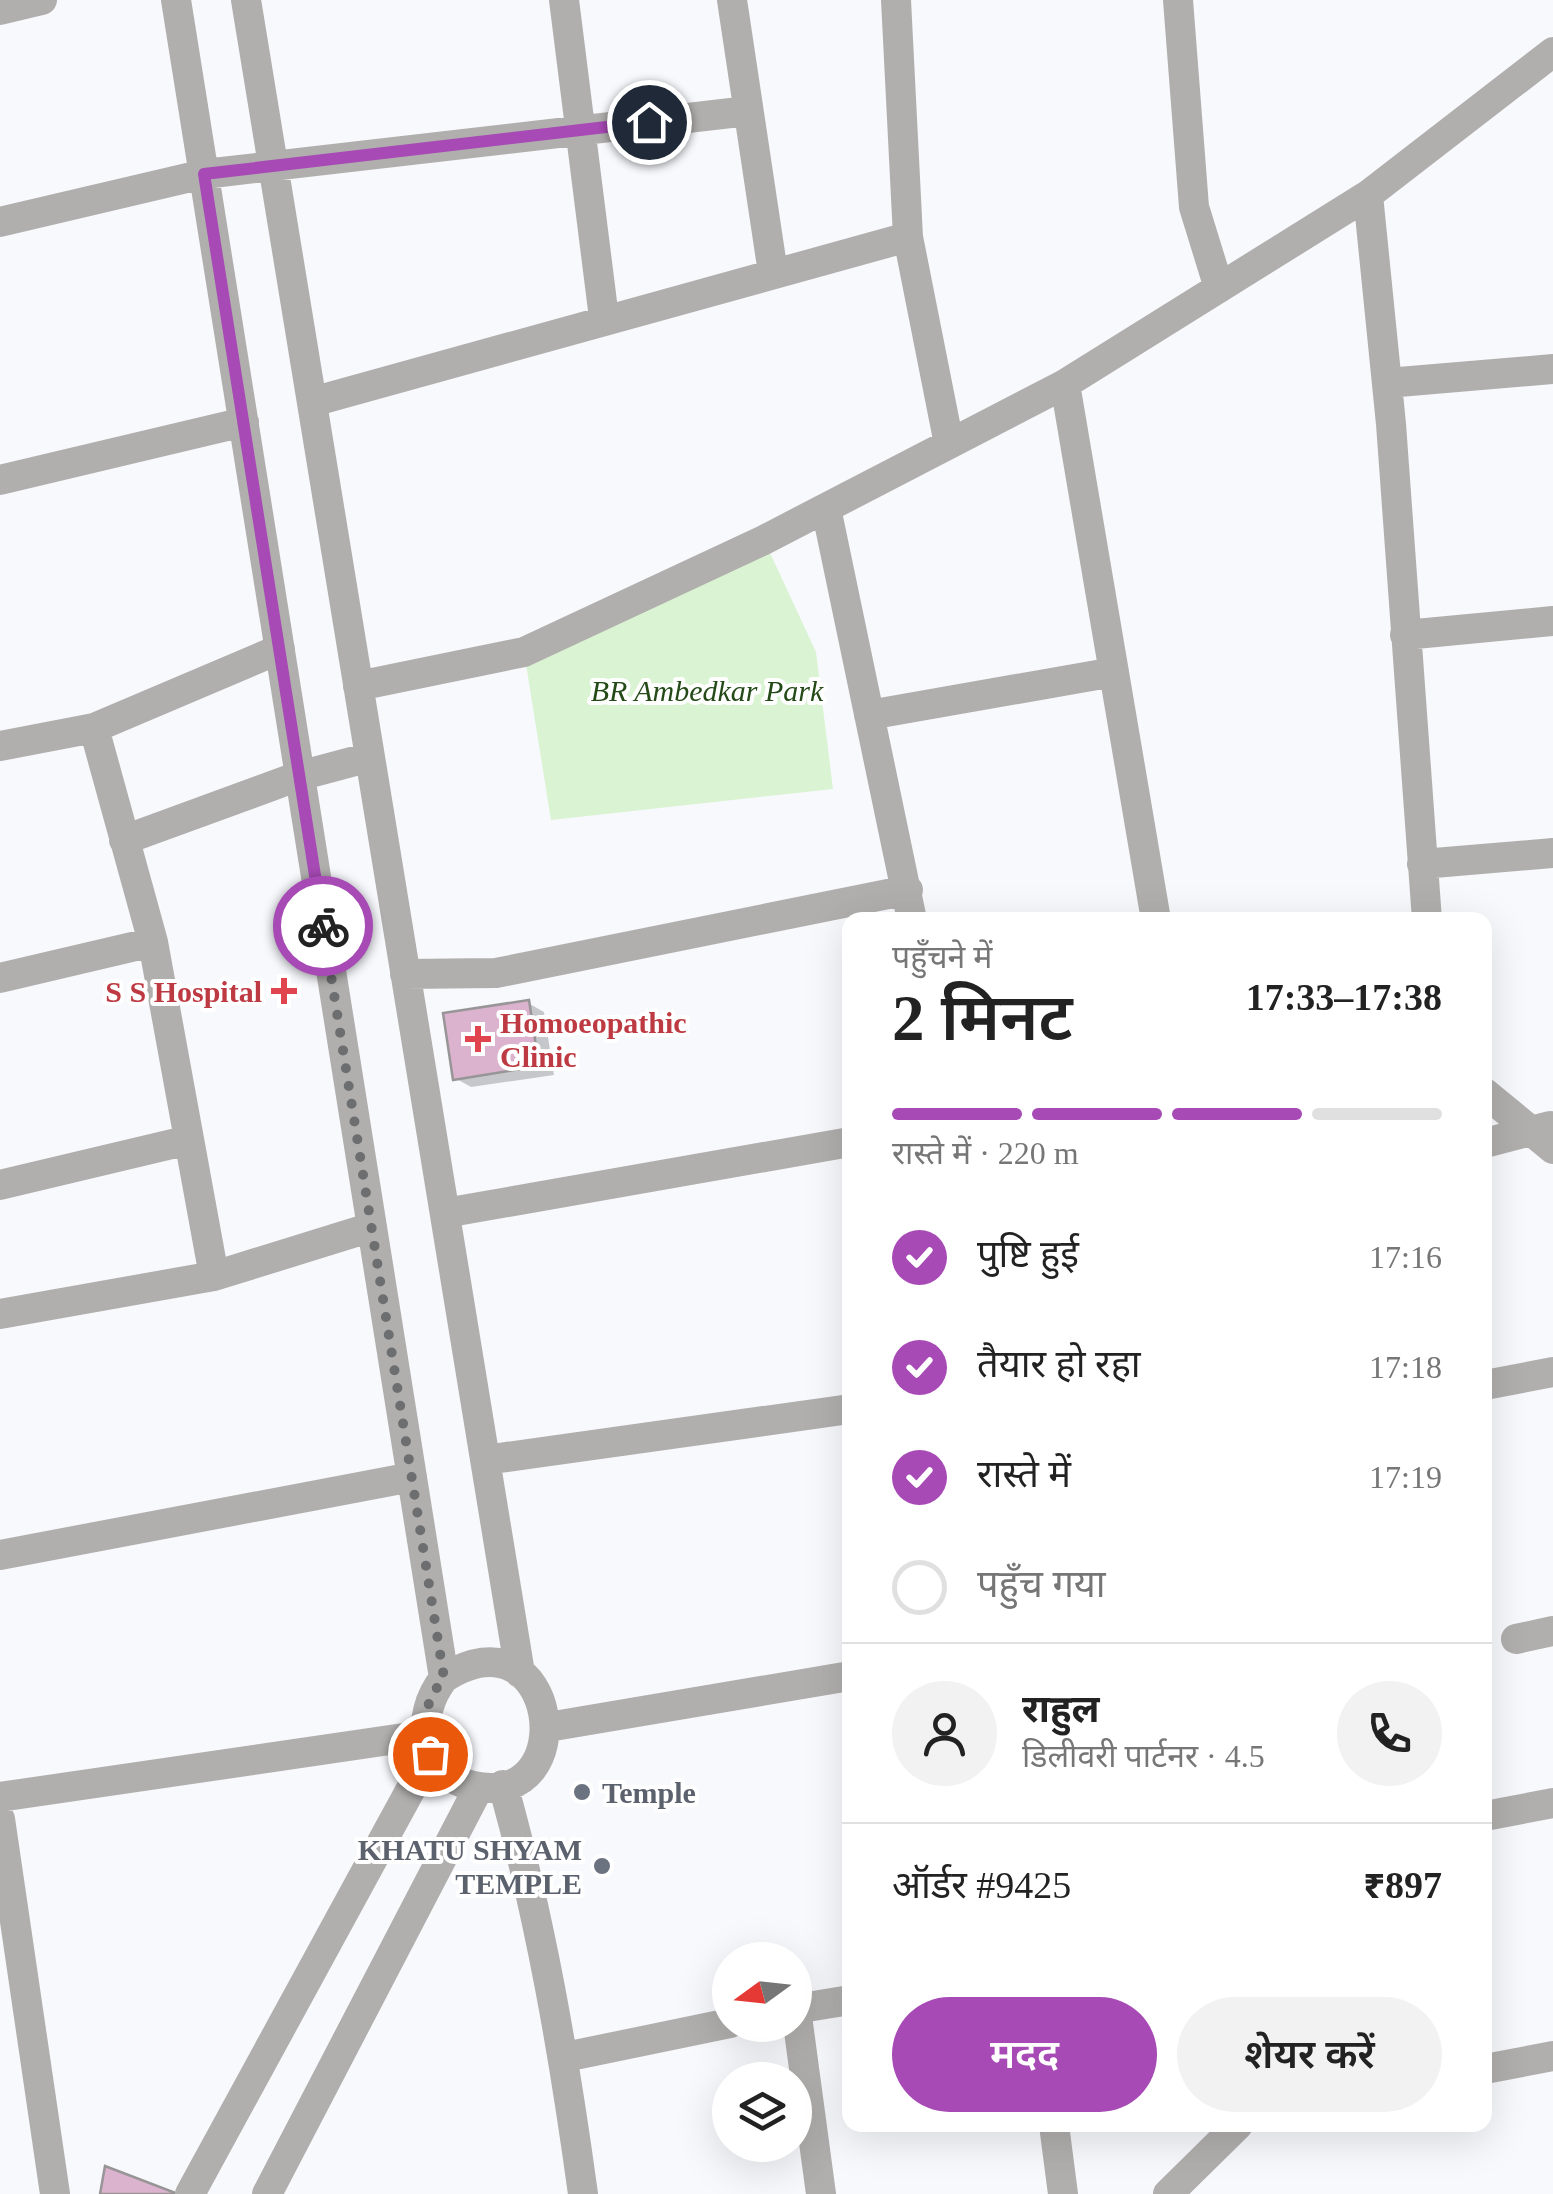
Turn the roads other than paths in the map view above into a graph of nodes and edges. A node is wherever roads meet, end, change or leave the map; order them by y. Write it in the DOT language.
graph roads {
  1 [pos="42,0"];
  2 [pos="176,0"];
  3 [pos="246,0"];
  4 [pos="564,0"];
  5 [pos="732,0"];
  6 [pos="896,0"];
  7 [pos="1178,0"];
  8 [pos="0,10"];
  9 [pos="1553,52"];
  10 [pos="748,111"];
  11 [pos="582,130"];
  12 [pos="274,167"];
  13 [pos="204,174"];
  14 [pos="1368,195"];
  15 [pos="0,222"];
  16 [pos="908,238"];
  17 [pos="772,273"];
  18 [pos="1219,288"];
  19 [pos="604,318"];
  20 [pos="1553,369"];
  21 [pos="1387,383"];
  22 [pos="1066,384"];
  23 [pos="312,402"];
  24 [pos="244,422"];
  25 [pos="950,444"];
  26 [pos="0,480"];
  27 [pos="826,508"];
  28 [pos="1553,621"];
  29 [pos="1406,635"];
  30 [pos="280,650"];
  31 [pos="1114,672"];
  32 [pos="358,686"];
  33 [pos="870,715"];
  34 [pos="94,728"];
  35 [pos="0,746"];
  36 [pos="370,758"];
  37 [pos="299,776"];
  38 [pos="124,840"];
  39 [pos="1553,853"];
  40 [pos="1422,864"];
  41 [pos="910,905"];
  42 [pos="867,912"];
  43 [pos="1155,912"];
  44 [pos="1426,912"];
  45 [pos="842,916"];
  46 [pos="153,942"];
  47 [pos="406,974"];
  48 [pos="0,978"];
  49 [pos="1492,1098"];
  50 [pos="1547,1135"];
  51 [pos="189,1140"];
  52 [pos="1492,1142"];
  53 [pos="842,1143"];
  54 [pos="0,1185"];
  55 [pos="445,1213"];
  56 [pos="372,1227"];
  57 [pos="214,1276"];
  58 [pos="0,1314"];
  59 [pos="1553,1372"];
  60 [pos="1492,1385"];
  61 [pos="842,1410"];
  62 [pos="485,1460"];
  63 [pos="412,1477"];
  64 [pos="0,1555"];
  65 [pos="1553,1631"];
  66 [pos="1516,1639"];
  67 [pos="520,1674"];
  68 [pos="842,1677"];
  69 [pos="444,1678"];
  70 [pos="548,1727"];
  71 [pos="427,1744"];
  72 [pos="491,1786"];
  73 [pos="0,1796"];
  74 [pos="1553,1804"];
  75 [pos="1492,1815"];
  76 [pos="0,1819"];
  77 [pos="842,2001"];
  78 [pos="812,2006"];
  79 [pos="712,2027"];
  80 [pos="801,2042"];
  81 [pos="1553,2056"];
  82 [pos="565,2057"];
  83 [pos="1492,2068"];
  84 [pos="1055,2132"];
  85 [pos="1231,2132"];
  86 [pos="54,2194"];
  87 [pos="190,2194"];
  88 [pos="267,2194"];
  89 [pos="583,2194"];
  90 [pos="822,2194"];
  91 [pos="1064,2194"];
  92 [pos="1168,2194"];
  1 -- 8 [label="street"];
  2 -- 13 [label="street"];
  3 -- 12 [label="street"];
  4 -- 11 [label="street"];
  5 -- 10 [label="street"];
  6 -- 16 [label="street"];
  7 -- 18 [label="street"];
  9 -- 14 [label="street"];
  10 -- 11 [label="street"];
  10 -- 17 [label="street"];
  11 -- 12 [label="street"];
  11 -- 19 [label="street"];
  12 -- 13 [label="street"];
  12 -- 23 [label="street"];
  13 -- 15 [label="street"];
  13 -- 24 [label="street"];
  14 -- 18 [label="street"];
  14 -- 21 [label="street"];
  16 -- 17 [label="street"];
  16 -- 25 [label="street"];
  17 -- 19 [label="street"];
  18 -- 22 [label="street"];
  19 -- 23 [label="street"];
  20 -- 21 [label="street"];
  21 -- 29 [label="street"];
  22 -- 25 [label="street"];
  22 -- 31 [label="street"];
  23 -- 32 [label="street"];
  24 -- 26 [label="street"];
  24 -- 30 [label="street"];
  25 -- 27 [label="street"];
  27 -- 32 [label="street"];
  27 -- 33 [label="street"];
  28 -- 29 [label="street"];
  29 -- 40 [label="street"];
  30 -- 34 [label="street"];
  30 -- 37 [label="street"];
  31 -- 33 [label="street"];
  31 -- 43 [label="street"];
  32 -- 36 [label="street"];
  33 -- 41 [label="street"];
  34 -- 35 [label="street"];
  34 -- 38 [label="street"];
  36 -- 37 [label="street"];
  36 -- 47 [label="street"];
  37 -- 38 [label="street"];
  37 -- 56 [label="street"];
  38 -- 46 [label="street"];
  39 -- 40 [label="street"];
  40 -- 44 [label="street"];
  41 -- 42 [label="street"];
  45 -- 47 [label="street"];
  46 -- 48 [label="street"];
  46 -- 51 [label="street"];
  47 -- 55 [label="street"];
  49 -- 50 [label="street"];
  50 -- 52 [label="street"];
  51 -- 54 [label="street"];
  51 -- 57 [label="street"];
  53 -- 55 [label="street"];
  55 -- 62 [label="street"];
  56 -- 57 [label="street"];
  56 -- 63 [label="street"];
  57 -- 58 [label="street"];
  59 -- 60 [label="street"];
  61 -- 62 [label="street"];
  62 -- 67 [label="street"];
  63 -- 64 [label="street"];
  63 -- 69 [label="street"];
  65 -- 66 [label="street"];
  67 -- 69 [label="street"];
  67 -- 70 [label="street"];
  68 -- 70 [label="street"];
  69 -- 71 [label="street"];
  70 -- 72 [label="street"];
  71 -- 72 [label="street"];
  71 -- 73 [label="street"];
  71 -- 87 [label="street"];
  72 -- 82 [label="street"];
  72 -- 88 [label="street"];
  74 -- 75 [label="street"];
  76 -- 86 [label="street"];
  77 -- 78 [label="street"];
  79 -- 82 [label="street"];
  80 -- 90 [label="street"];
  81 -- 83 [label="street"];
  82 -- 89 [label="street"];
  84 -- 91 [label="street"];
  85 -- 92 [label="street"];
}
